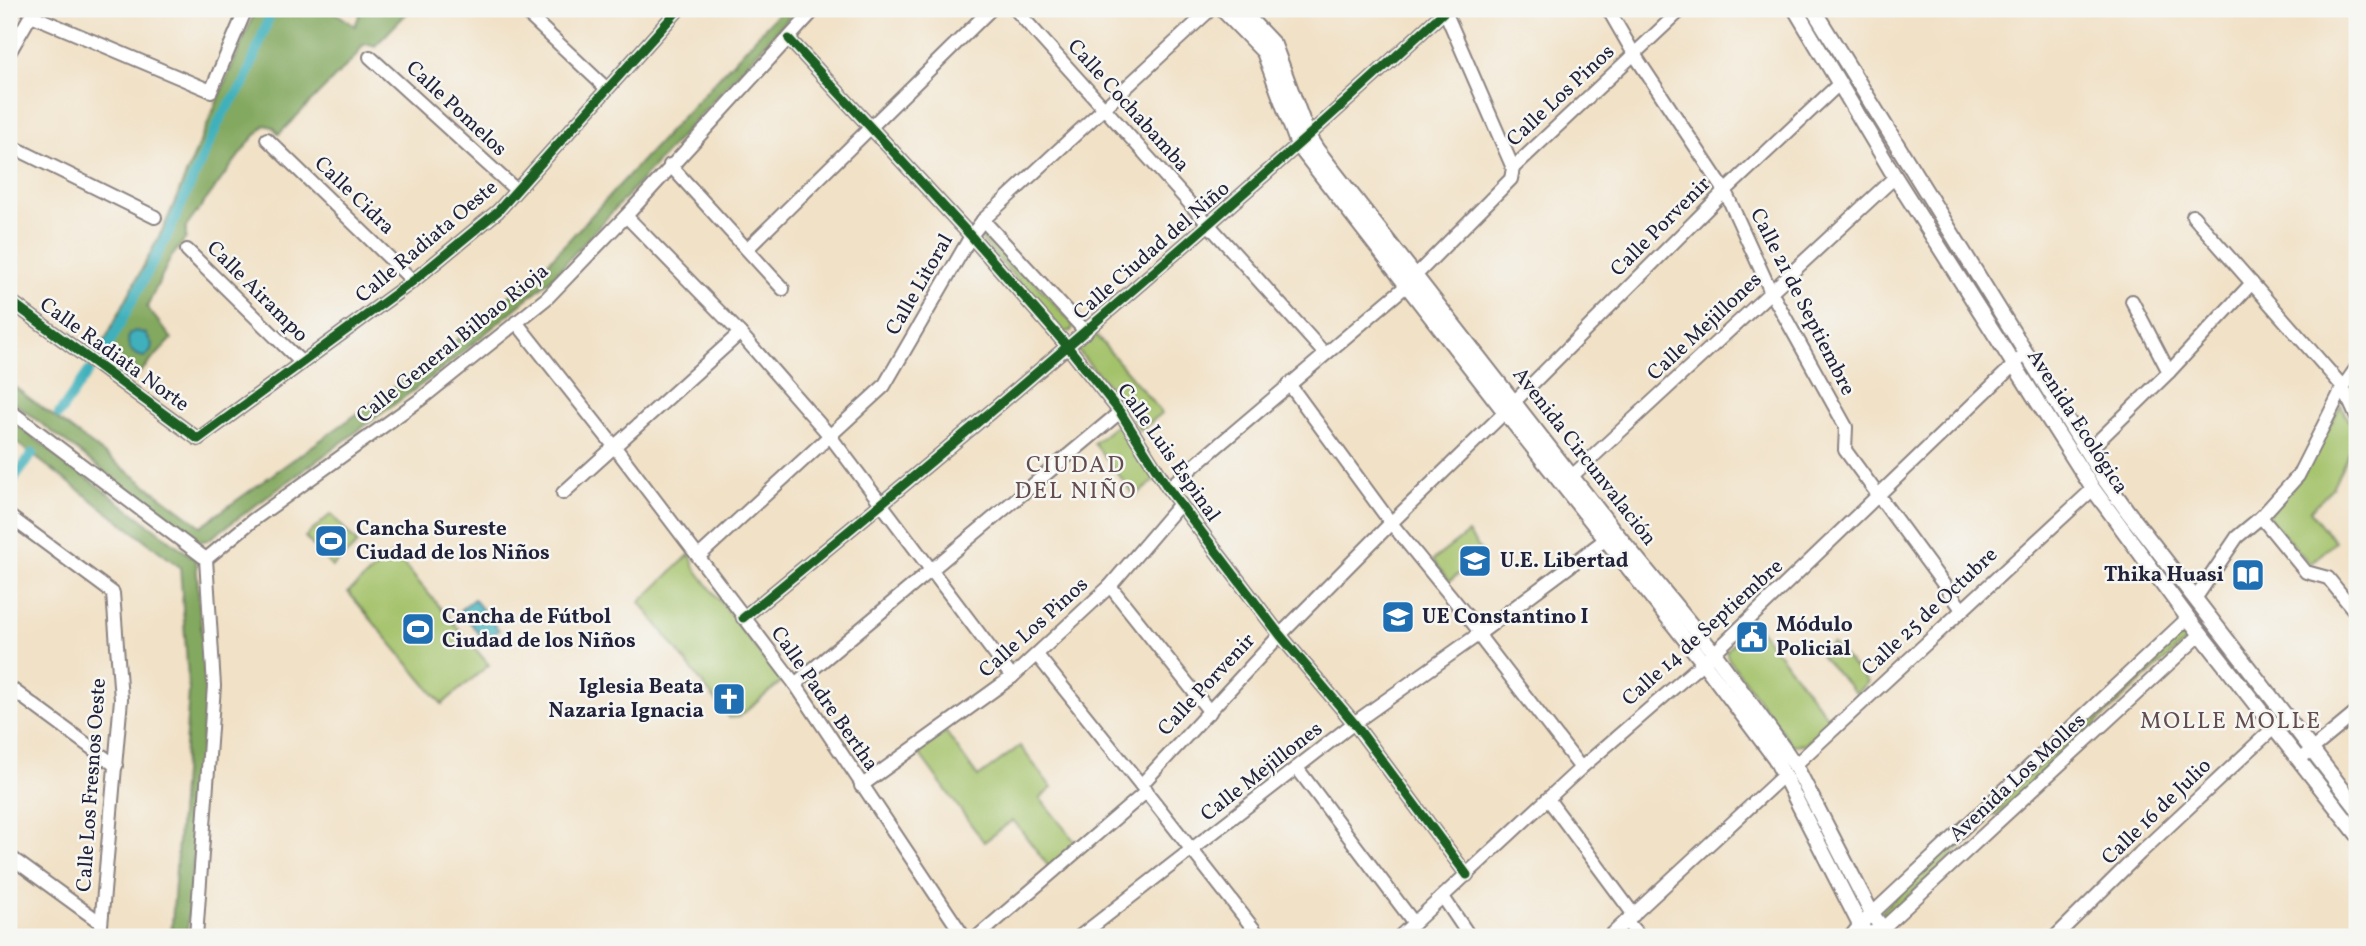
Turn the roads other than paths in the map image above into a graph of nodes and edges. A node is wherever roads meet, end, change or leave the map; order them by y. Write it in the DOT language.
graph roads {
  1 [pos="246,9"];
  2 [pos="522,9"];
  3 [pos="679,9"];
  4 [pos="815,9"];
  5 [pos="991,9"];
  6 [pos="1015,9"];
  7 [pos="1211,9"];
  8 [pos="1222,9"];
  9 [pos="1240,9"];
  10 [pos="1446,9"];
  11 [pos="1608,9"];
  12 [pos="1682,9"];
  13 [pos="1795,9"];
  14 [pos="1813,9"];
  15 [pos="789,39"];
  16 [pos="9,53"];
  17 [pos="1633,54"];
  18 [pos="370,57"];
  19 [pos="1840,83"];
  20 [pos="606,88"];
  21 [pos="1103,107"];
  22 [pos="872,127"];
  23 [pos="267,139"];
  24 [pos="1303,140"];
  25 [pos="9,145"];
  26 [pos="670,165"];
  27 [pos="1513,168"];
  28 [pos="1895,177"];
  29 [pos="516,190"];
  30 [pos="1725,191"];
  31 [pos="626,216"];
  32 [pos="2193,216"];
  33 [pos="155,217"];
  34 [pos="983,220"];
  35 [pos="1208,225"];
  36 [pos="971,236"];
  37 [pos="747,249"];
  38 [pos="187,250"];
  39 [pos="413,281"];
  40 [pos="1411,281"];
  41 [pos="2252,283"];
  42 [pos="783,289"];
  43 [pos="1771,292"];
  44 [pos="9,300"];
  45 [pos="2132,301"];
  46 [pos="516,322"];
  47 [pos="740,332"];
  48 [pos="1086,332"];
  49 [pos="1068,347"];
  50 [pos="2028,353"];
  51 [pos="1325,354"];
  52 [pos="301,362"];
  53 [pos="2015,363"];
  54 [pos="2357,366"];
  55 [pos="2169,372"];
  56 [pos="1289,384"];
  57 [pos="2343,387"];
  58 [pos="1509,407"];
  59 [pos="9,410"];
  60 [pos="1120,412"];
  61 [pos="2357,418"];
  62 [pos="830,436"];
  63 [pos="198,439"];
  64 [pos="614,446"];
  65 [pos="2087,452"];
  66 [pos="1572,477"];
  67 [pos="1168,488"];
  68 [pos="2093,489"];
  69 [pos="562,493"];
  70 [pos="1877,495"];
  71 [pos="1180,504"];
  72 [pos="881,505"];
  73 [pos="9,516"];
  74 [pos="2261,517"];
  75 [pos="1391,523"];
  76 [pos="1606,539"];
  77 [pos="699,556"];
  78 [pos="206,559"];
  79 [pos="932,569"];
  80 [pos="1110,586"];
  81 [pos="2195,599"];
  82 [pos="1961,608"];
  83 [pos="2357,614"];
  84 [pos="743,618"];
  85 [pos="2188,618"];
  86 [pos="1479,634"];
  87 [pos="2201,634"];
  88 [pos="1280,635"];
  89 [pos="1037,655"];
  90 [pos="1709,658"];
  91 [pos="1012,677"];
  92 [pos="794,684"];
  93 [pos="9,687"];
  94 [pos="1210,712"];
  95 [pos="2357,712"];
  96 [pos="2287,716"];
  97 [pos="1354,723"];
  98 [pos="2274,727"];
  99 [pos="2312,749"];
  100 [pos="2299,760"];
  101 [pos="116,766"];
  102 [pos="1297,768"];
  103 [pos="1581,768"];
  104 [pos="1789,770"];
  105 [pos="861,786"];
  106 [pos="1144,788"];
  107 [pos="1548,799"];
  108 [pos="2357,808"];
  109 [pos="2357,834"];
  110 [pos="1193,851"];
  111 [pos="9,856"];
  112 [pos="1467,874"];
  113 [pos="1443,897"];
  114 [pos="1872,914"];
  115 [pos="1630,919"];
  116 [pos="101,923"];
  117 [pos="1414,923"];
  118 [pos="1886,933"];
  119 [pos="1860,934"];
  120 [pos="100,937"];
  121 [pos="196,937"];
  122 [pos="964,937"];
  123 [pos="977,937"];
  124 [pos="1079,937"];
  125 [pos="1260,937"];
  126 [pos="1399,937"];
  127 [pos="1470,937"];
  128 [pos="1609,937"];
  129 [pos="1640,937"];
  130 [pos="2055,937"];
  1 -- 16 [label="street"];
  2 -- 20 [label="street"];
  3 -- 20 [label="street, Calle Radiata Oeste"];
  4 -- 15 [label="street, Calle General Bilbao Rioja"];
  5 -- 22 [label="street"];
  6 -- 21 [label="street, Calle Cochabamba"];
  7 -- 21 [label="street, Calle Litoral"];
  8 -- 24 [label="main road, Avenida Circunvalación"];
  9 -- 24 [label="main road, Avenida Circunvalación"];
  10 -- 24 [label="street, Calle Ciudad del Niño"];
  10 -- 27 [label="street"];
  11 -- 17 [label="street, Calle 21 de Septiembre"];
  12 -- 17 [label="street, Calle Los Pinos"];
  13 -- 19 [label="main road, Avenida Ecológica"];
  14 -- 50 [label="main road, Avenida Ecológica"];
  15 -- 22 [label="street, Calle Luis Espinal"];
  15 -- 26 [label="street, Calle General Bilbao Rioja"];
  17 -- 27 [label="street, Calle Los Pinos"];
  17 -- 30 [label="street, Calle 21 de Septiembre"];
  18 -- 29 [label="street, Calle Pomelos"];
  19 -- 28 [label="main road, Avenida Ecológica"];
  19 -- 30 [label="street, Calle Porvenir"];
  20 -- 29 [label="street, Calle Radiata Oeste"];
  21 -- 34 [label="street, Calle Litoral"];
  21 -- 35 [label="street, Calle Cochabamba"];
  22 -- 36 [label="street, Calle Luis Espinal"];
  22 -- 37 [label="street"];
  23 -- 39 [label="street, Calle Cidra"];
  24 -- 35 [label="street, Calle Ciudad del Niño"];
  24 -- 40 [label="main road, Avenida Circunvalación"];
  25 -- 33 [label="street"];
  26 -- 31 [label="street, Calle General Bilbao Rioja"];
  26 -- 37 [label="street"];
  27 -- 40 [label="street, Calle Los Pinos"];
  28 -- 43 [label="street, Calle Mejillones"];
  28 -- 53 [label="main road, Avenida Ecológica"];
  29 -- 39 [label="street, Calle Radiata Oeste"];
  30 -- 43 [label="street, Calle 21 de Septiembre"];
  30 -- 58 [label="street, Calle Porvenir"];
  31 -- 46 [label="street, Calle General Bilbao Rioja"];
  31 -- 47 [label="street"];
  32 -- 41 [label="street"];
  34 -- 36 [label="street, Calle Litoral"];
  34 -- 48 [label="street"];
  35 -- 48 [label="street, Calle Ciudad del Niño"];
  35 -- 51 [label="street, Calle Cochabamba"];
  36 -- 49 [label="street, Calle Luis Espinal"];
  36 -- 62 [label="street, Calle Litoral"];
  37 -- 42 [label="street"];
  38 -- 52 [label="street, Calle Airampo"];
  39 -- 52 [label="street, Calle Radiata Oeste"];
  40 -- 51 [label="street, Calle Los Pinos"];
  40 -- 58 [label="main road, Avenida Circunvalación"];
  41 -- 55 [label="street"];
  41 -- 57 [label="street"];
  43 -- 66 [label="street, Calle Mejillones"];
  43 -- 70 [label="street, Calle 21 de Septiembre"];
  44 -- 63 [label="street, Calle Radiata Norte"];
  45 -- 55 [label="street"];
  46 -- 64 [label="street, Calle Padre Bertha"];
  46 -- 78 [label="street, Calle General Bilbao Rioja"];
  47 -- 62 [label="street"];
  47 -- 64 [label="street"];
  48 -- 49 [label="street, Calle Ciudad del Niño"];
  49 -- 60 [label="street, Calle Luis Espinal"];
  49 -- 72 [label="street, Calle Ciudad del Niño"];
  50 -- 53 [label="street, Calle 14 de Septiembre"];
  50 -- 65 [label="main road, Avenida Ecológica"];
  51 -- 56 [label="street, Calle Los Pinos"];
  52 -- 63 [label="street, Calle Radiata Oeste"];
  53 -- 68 [label="main road, Avenida Ecológica"];
  53 -- 70 [label="street, Calle 14 de Septiembre"];
  54 -- 57 [label="street"];
  55 -- 65 [label="street"];
  56 -- 67 [label="street, Calle Los Pinos"];
  56 -- 75 [label="street"];
  57 -- 61 [label="street"];
  57 -- 74 [label="street"];
  58 -- 66 [label="main road, Avenida Circunvalación"];
  58 -- 75 [label="street, Calle Porvenir"];
  58 -- 76 [label="main road, Avenida Circunvalación"];
  59 -- 78 [label="street"];
  60 -- 67 [label="street, Calle Luis Espinal"];
  60 -- 79 [label="street"];
  62 -- 72 [label="street"];
  62 -- 77 [label="street, Calle Litoral"];
  64 -- 69 [label="street"];
  64 -- 77 [label="street, Calle Padre Bertha"];
  65 -- 81 [label="main road, Avenida Ecológica"];
  66 -- 90 [label="main road, Avenida Circunvalación"];
  67 -- 71 [label="street, Calle Luis Espinal"];
  68 -- 82 [label="street, Calle 25 de Octubre"];
  68 -- 85 [label="main road, Avenida Ecológica"];
  70 -- 82 [label="street, Calle 21 de Septiembre"];
  70 -- 90 [label="street, Calle 14 de Septiembre"];
  71 -- 80 [label="street, Calle Los Pinos"];
  71 -- 88 [label="street, Calle Luis Espinal"];
  72 -- 79 [label="street"];
  72 -- 84 [label="street, Calle Ciudad del Niño"];
  73 -- 101 [label="street, Calle Los Fresnos Oeste"];
  74 -- 81 [label="street"];
  74 -- 83 [label="street"];
  75 -- 86 [label="street"];
  75 -- 88 [label="street, Calle Porvenir"];
  76 -- 86 [label="street, Calle Mejillones"];
  76 -- 90 [label="main road, Avenida Circunvalación"];
  77 -- 84 [label="street, Calle Padre Bertha"];
  78 -- 121 [label="street"];
  79 -- 91 [label="street"];
  79 -- 92 [label="street"];
  80 -- 89 [label="street, Calle Los Pinos"];
  80 -- 94 [label="street"];
  81 -- 96 [label="main road, Avenida Ecológica"];
  82 -- 104 [label="street, Calle 25 de Octubre"];
  84 -- 92 [label="street, Calle Padre Bertha"];
  85 -- 87 [label="main road, Avenida Ecológica"];
  85 -- 114 [label="street, Avenida Los Molles"];
  86 -- 97 [label="street, Calle Mejillones"];
  86 -- 103 [label="street"];
  87 -- 98 [label="main road, Avenida Ecológica"];
  87 -- 118 [label="street, Avenida Los Molles"];
  88 -- 94 [label="street, Calle Porvenir"];
  88 -- 97 [label="street, Calle Luis Espinal"];
  89 -- 91 [label="street, Calle Los Pinos"];
  89 -- 106 [label="street"];
  90 -- 103 [label="street, Calle 14 de Septiembre"];
  90 -- 104 [label="main road, Avenida Circunvalación"];
  91 -- 105 [label="street, Calle Los Pinos"];
  92 -- 105 [label="street, Calle Padre Bertha"];
  93 -- 101 [label="street"];
  94 -- 106 [label="street, Calle Porvenir"];
  95 -- 99 [label="street"];
  96 -- 98 [label="street, Calle 16 de Julio"];
  96 -- 99 [label="main road, Avenida Ecológica"];
  97 -- 102 [label="street, Calle Mejillones"];
  97 -- 112 [label="street, Calle Luis Espinal"];
  98 -- 100 [label="main road, Avenida Ecológica"];
  98 -- 130 [label="street, Calle 16 de Julio"];
  99 -- 100 [label="street"];
  99 -- 108 [label="main road, Avenida Ecológica"];
  100 -- 109 [label="main road, Avenida Ecológica"];
  101 -- 116 [label="street, Calle Los Fresnos Oeste"];
  102 -- 110 [label="street, Calle Mejillones"];
  102 -- 117 [label="street"];
  103 -- 107 [label="street, Calle 14 de Septiembre"];
  104 -- 114 [label="main road, Avenida Circunvalación"];
  104 -- 115 [label="street, Calle 25 de Octubre"];
  104 -- 119 [label="main road, Avenida Circunvalación"];
  105 -- 122 [label="street, Calle Padre Bertha"];
  106 -- 110 [label="street"];
  106 -- 123 [label="street, Calle Porvenir"];
  107 -- 112 [label="street, Calle 14 de Septiembre"];
  107 -- 115 [label="street"];
  110 -- 124 [label="street, Calle Mejillones"];
  110 -- 125 [label="street"];
  111 -- 116 [label="street"];
  112 -- 113 [label="street, Calle 14 de Septiembre"];
  113 -- 117 [label="street, Calle 14 de Septiembre"];
  113 -- 127 [label="street"];
  114 -- 118 [label="main road, Avenida Circunvalación"];
  114 -- 119 [label="street, Avenida Los Molles"];
  115 -- 128 [label="street, Calle 25 de Octubre"];
  115 -- 129 [label="street"];
  116 -- 120 [label="street, Calle Los Fresnos Oeste"];
  117 -- 126 [label="street, Calle 14 de Septiembre"];
  118 -- 119 [label="street, Avenida Los Molles"];
}
